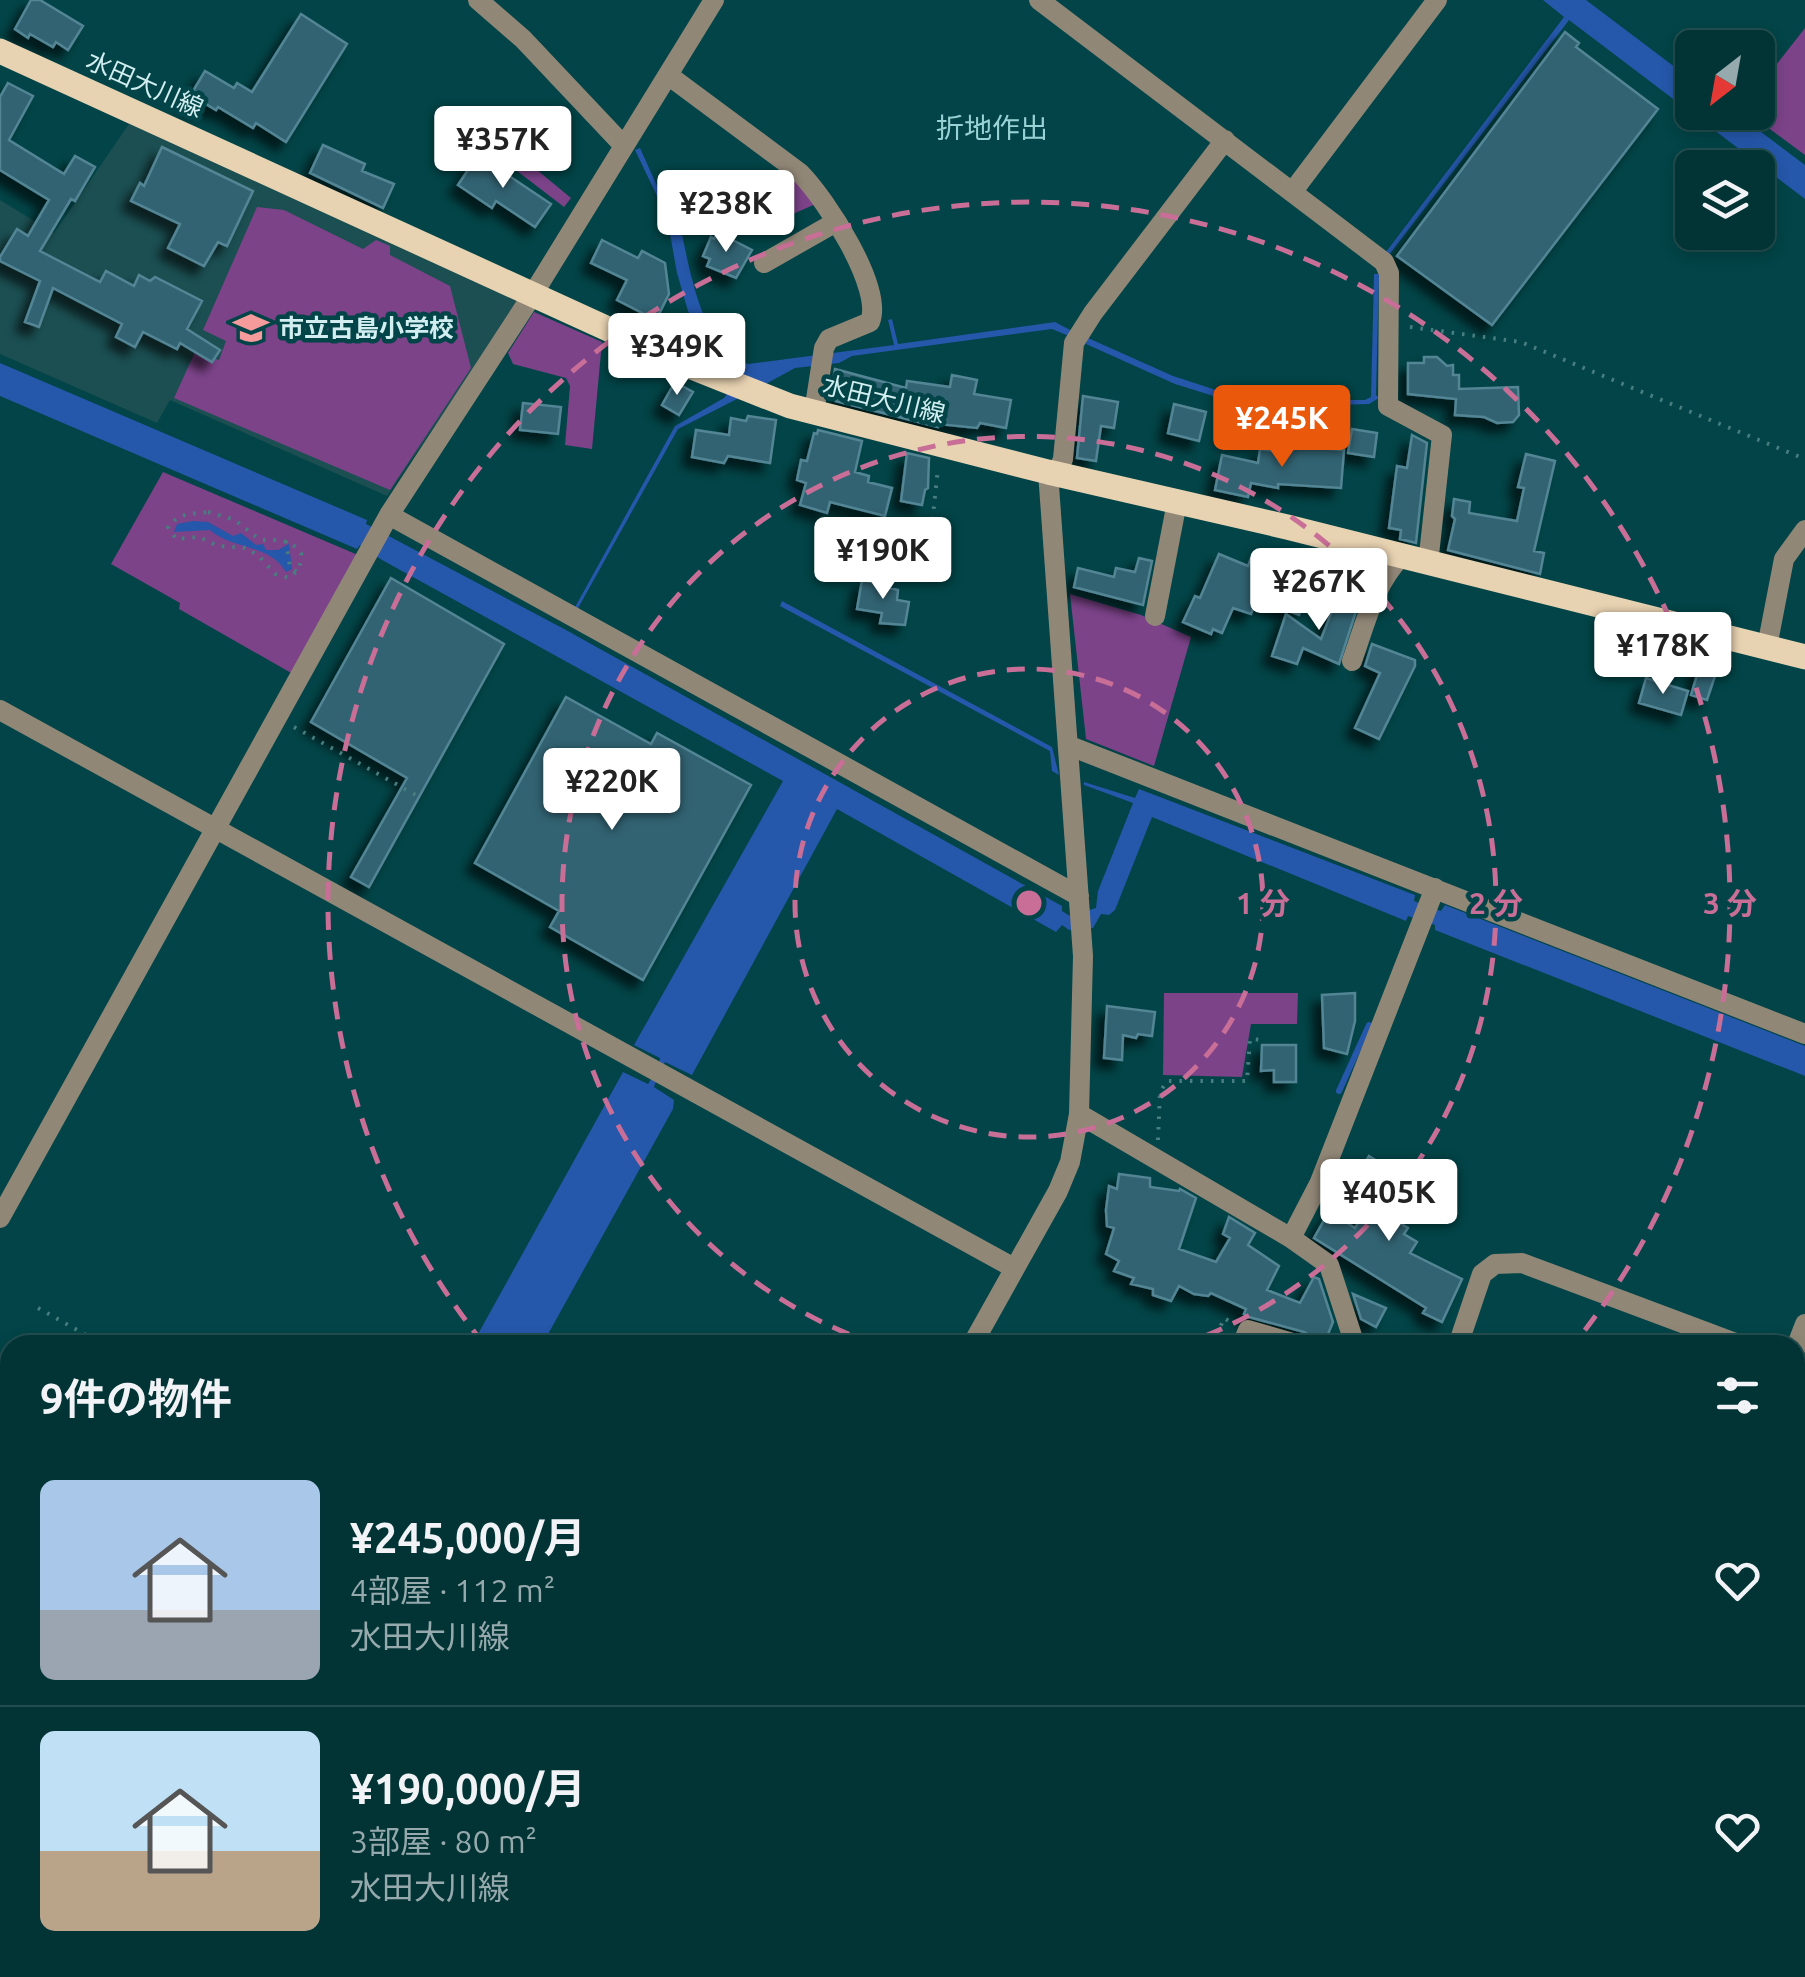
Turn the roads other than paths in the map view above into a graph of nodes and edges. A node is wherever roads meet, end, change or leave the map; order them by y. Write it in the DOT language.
graph roads {
  1 [pos="478,0"];
  2 [pos="714,0"];
  3 [pos="1039,0"];
  4 [pos="1437,0"];
  5 [pos="0,52"];
  6 [pos="668,75"];
  7 [pos="1225,140"];
  8 [pos="624,146"];
  9 [pos="1293,190"];
  10 [pos="836,222"];
  11 [pos="764,263"];
  12 [pos="533,294"];
  13 [pos="814,412"];
  14 [pos="1052,473"];
  15 [pos="1177,502"];
  16 [pos="386,519"];
  17 [pos="1805,530"];
  18 [pos="1401,557"];
  19 [pos="1428,564"];
  20 [pos="1155,616"];
  21 [pos="1767,647"];
  22 [pos="1805,657"];
  23 [pos="1352,661"];
  24 [pos="0,710"];
  25 [pos="1070,746"];
  26 [pos="214,828"];
  27 [pos="1433,892"];
  28 [pos="1079,900"];
  29 [pos="1805,1034"];
  30 [pos="1080,1114"];
  31 [pos="0,1218"];
  32 [pos="1292,1238"];
  33 [pos="1014,1268"];
  34 [pos="977,1335"];
  35 [pos="1352,1335"];
  36 [pos="1464,1335"];
  37 [pos="1714,1335"];
  1 -- 8 [label="street"];
  2 -- 6 [label="street"];
  3 -- 7 [label="street"];
  4 -- 9 [label="street"];
  5 -- 12 [label="main road, 水田大川線"];
  6 -- 8 [label="street"];
  6 -- 10 [label="street"];
  7 -- 9 [label="street"];
  7 -- 14 [label="street"];
  8 -- 12 [label="street"];
  9 -- 19 [label="street"];
  10 -- 11 [label="street"];
  10 -- 13 [label="street"];
  12 -- 13 [label="main road, 水田大川線"];
  12 -- 16 [label="street"];
  13 -- 14 [label="main road, 水田大川線"];
  14 -- 15 [label="main road, 水田大川線"];
  14 -- 25 [label="street"];
  15 -- 18 [label="main road, 水田大川線"];
  15 -- 20 [label="street"];
  16 -- 26 [label="street"];
  16 -- 28 [label="street"];
  17 -- 21 [label="street"];
  18 -- 19 [label="main road, 水田大川線"];
  18 -- 23 [label="street"];
  19 -- 21 [label="main road, 水田大川線"];
  21 -- 22 [label="main road, 水田大川線"];
  24 -- 26 [label="street"];
  25 -- 27 [label="street"];
  25 -- 28 [label="street"];
  26 -- 31 [label="street"];
  26 -- 33 [label="street"];
  27 -- 29 [label="street"];
  27 -- 32 [label="street"];
  28 -- 30 [label="street"];
  30 -- 32 [label="street"];
  30 -- 33 [label="street"];
  32 -- 35 [label="street"];
  33 -- 34 [label="street"];
  36 -- 37 [label="street"];
}
